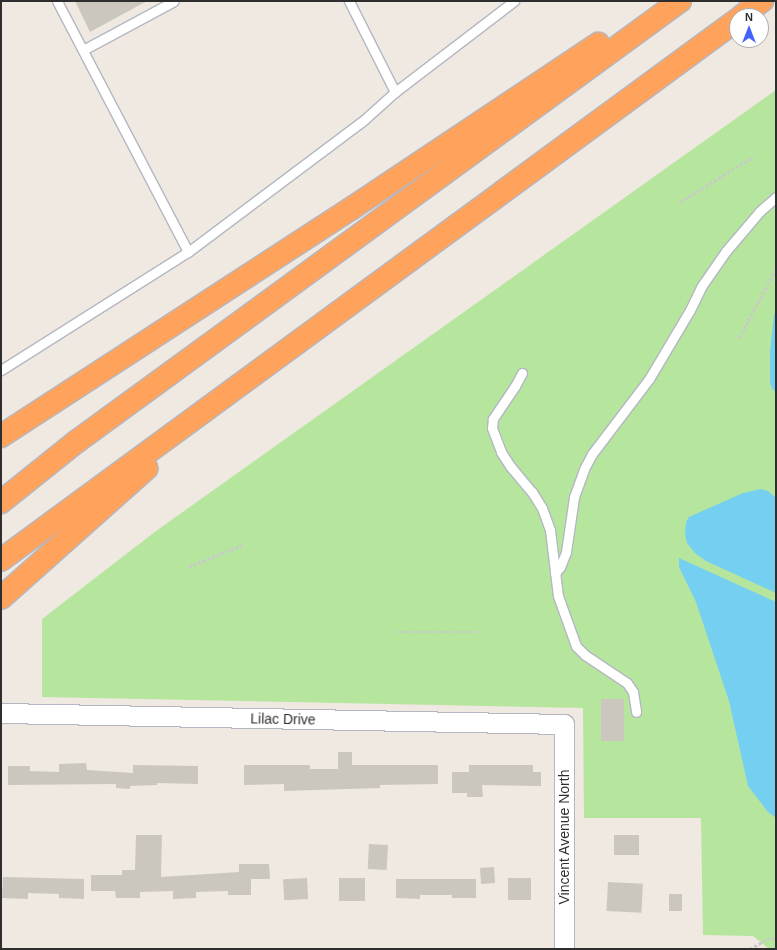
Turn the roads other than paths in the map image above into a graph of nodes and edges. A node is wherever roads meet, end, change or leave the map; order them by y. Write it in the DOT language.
graph roads {
  1 [pos="57,1"];
  2 [pos="174,1"];
  3 [pos="349,1"];
  4 [pos="514,1"];
  5 [pos="667,1"];
  6 [pos="680,1"];
  7 [pos="762,1"];
  8 [pos="753,8"];
  9 [pos="729,26"];
  10 [pos="83,50"];
  11 [pos="395,92"];
  12 [pos="776,197"];
  13 [pos="188,252"];
  14 [pos="1,370"];
  15 [pos="522,373"];
  16 [pos="253,375"];
  17 [pos="1,436"];
  18 [pos="1,502"];
  19 [pos="1,560"];
  20 [pos="555,573"];
  21 [pos="1,598"];
  22 [pos="636,712"];
  23 [pos="1,713"];
  24 [pos="564,724"];
  25 [pos="564,949"];
  1 -- 10 [label="lane"];
  2 -- 10 [label="lane"];
  3 -- 11 [label="lane"];
  4 -- 11 [label="lane"];
  5 -- 17 [label="highway"];
  6 -- 18 [label="highway"];
  7 -- 8 [label="highway"];
  9 -- 16 [label="highway"];
  10 -- 13 [label="lane"];
  11 -- 13 [label="lane"];
  12 -- 20 [label="lane"];
  13 -- 14 [label="lane"];
  15 -- 20 [label="lane"];
  16 -- 19 [label="highway"];
  16 -- 21 [label="highway"];
  20 -- 22 [label="lane"];
  23 -- 24 [label="street, Lilac Drive"];
  24 -- 25 [label="street, Vincent Avenue North"];
}
